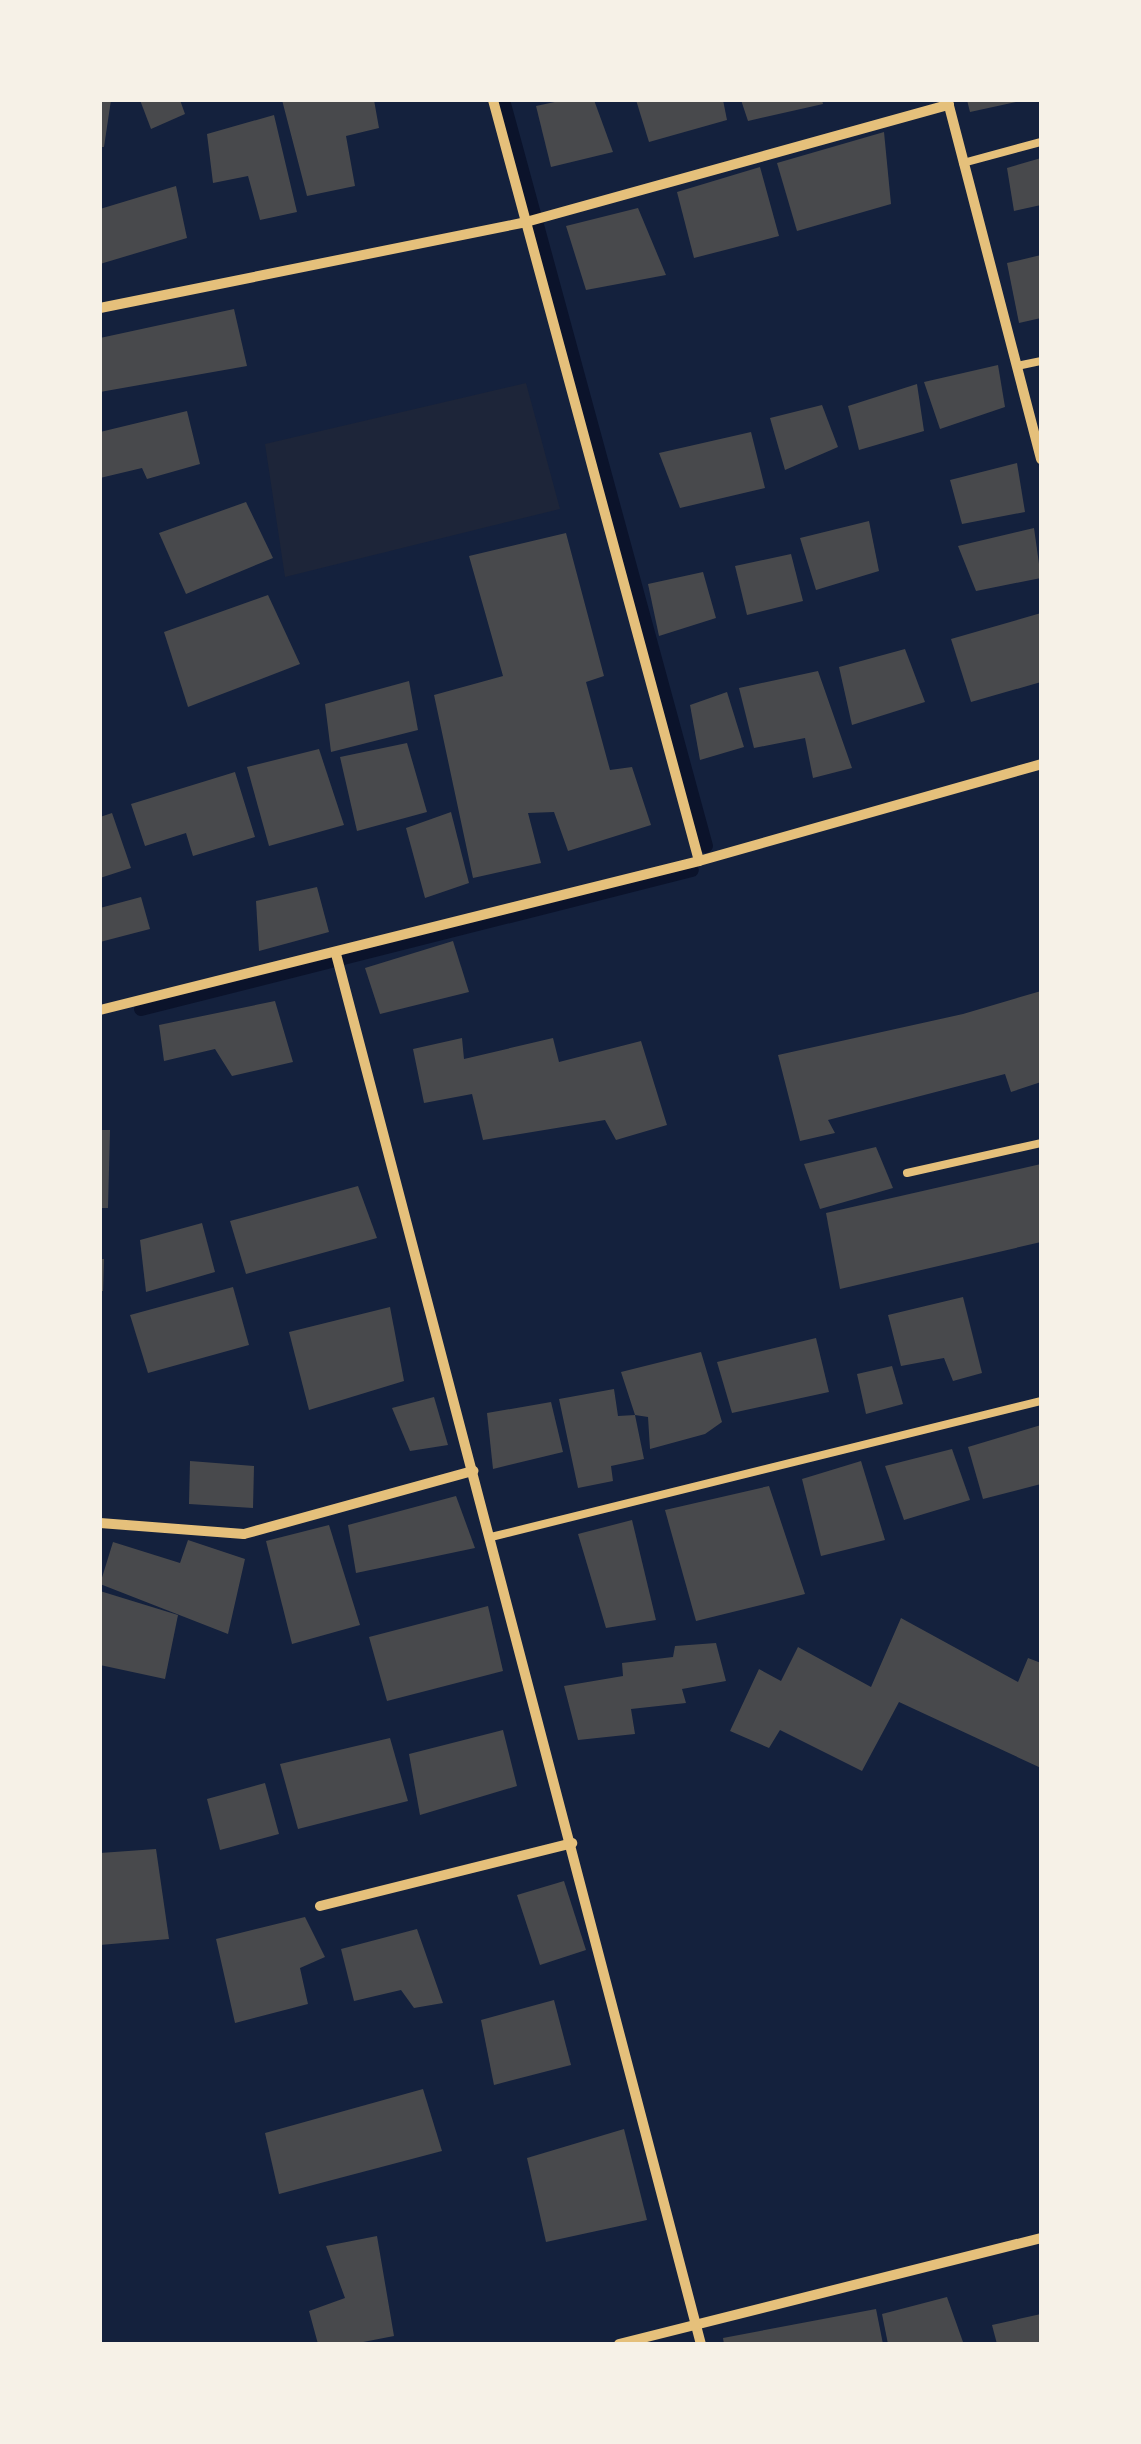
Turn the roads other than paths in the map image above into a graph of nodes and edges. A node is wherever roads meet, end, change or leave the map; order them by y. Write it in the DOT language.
graph roads {
  1 [pos="494,100"];
  2 [pos="948,102"];
  3 [pos="1041,142"];
  4 [pos="963,163"];
  5 [pos="526,222"];
  6 [pos="100,308"];
  7 [pos="1041,360"];
  8 [pos="1016,366"];
  9 [pos="1041,460"];
  10 [pos="1041,764"];
  11 [pos="699,861"];
  12 [pos="336,954"];
  13 [pos="100,1010"];
  14 [pos="1041,1143"];
  15 [pos="907,1173"];
  16 [pos="1041,1400"];
  17 [pos="474,1470"];
  18 [pos="100,1522"];
  19 [pos="492,1538"];
  20 [pos="572,1843"];
  21 [pos="320,1906"];
  22 [pos="1041,2238"];
  23 [pos="695,2323"];
  24 [pos="618,2344"];
  25 [pos="701,2344"];
  1 -- 5 [label="street"];
  2 -- 4 [label="street"];
  2 -- 5 [label="street"];
  3 -- 4 [label="lane"];
  4 -- 8 [label="street"];
  5 -- 6 [label="street"];
  5 -- 11 [label="street"];
  7 -- 8 [label="lane"];
  8 -- 9 [label="street"];
  10 -- 11 [label="street"];
  11 -- 12 [label="street"];
  12 -- 13 [label="street"];
  12 -- 17 [label="street"];
  14 -- 15 [label="lane"];
  16 -- 19 [label="lane"];
  17 -- 18 [label="street"];
  17 -- 19 [label="street"];
  19 -- 20 [label="street"];
  20 -- 21 [label="street"];
  20 -- 23 [label="street"];
  22 -- 23 [label="street"];
  23 -- 24 [label="street"];
  23 -- 25 [label="street"];
}
